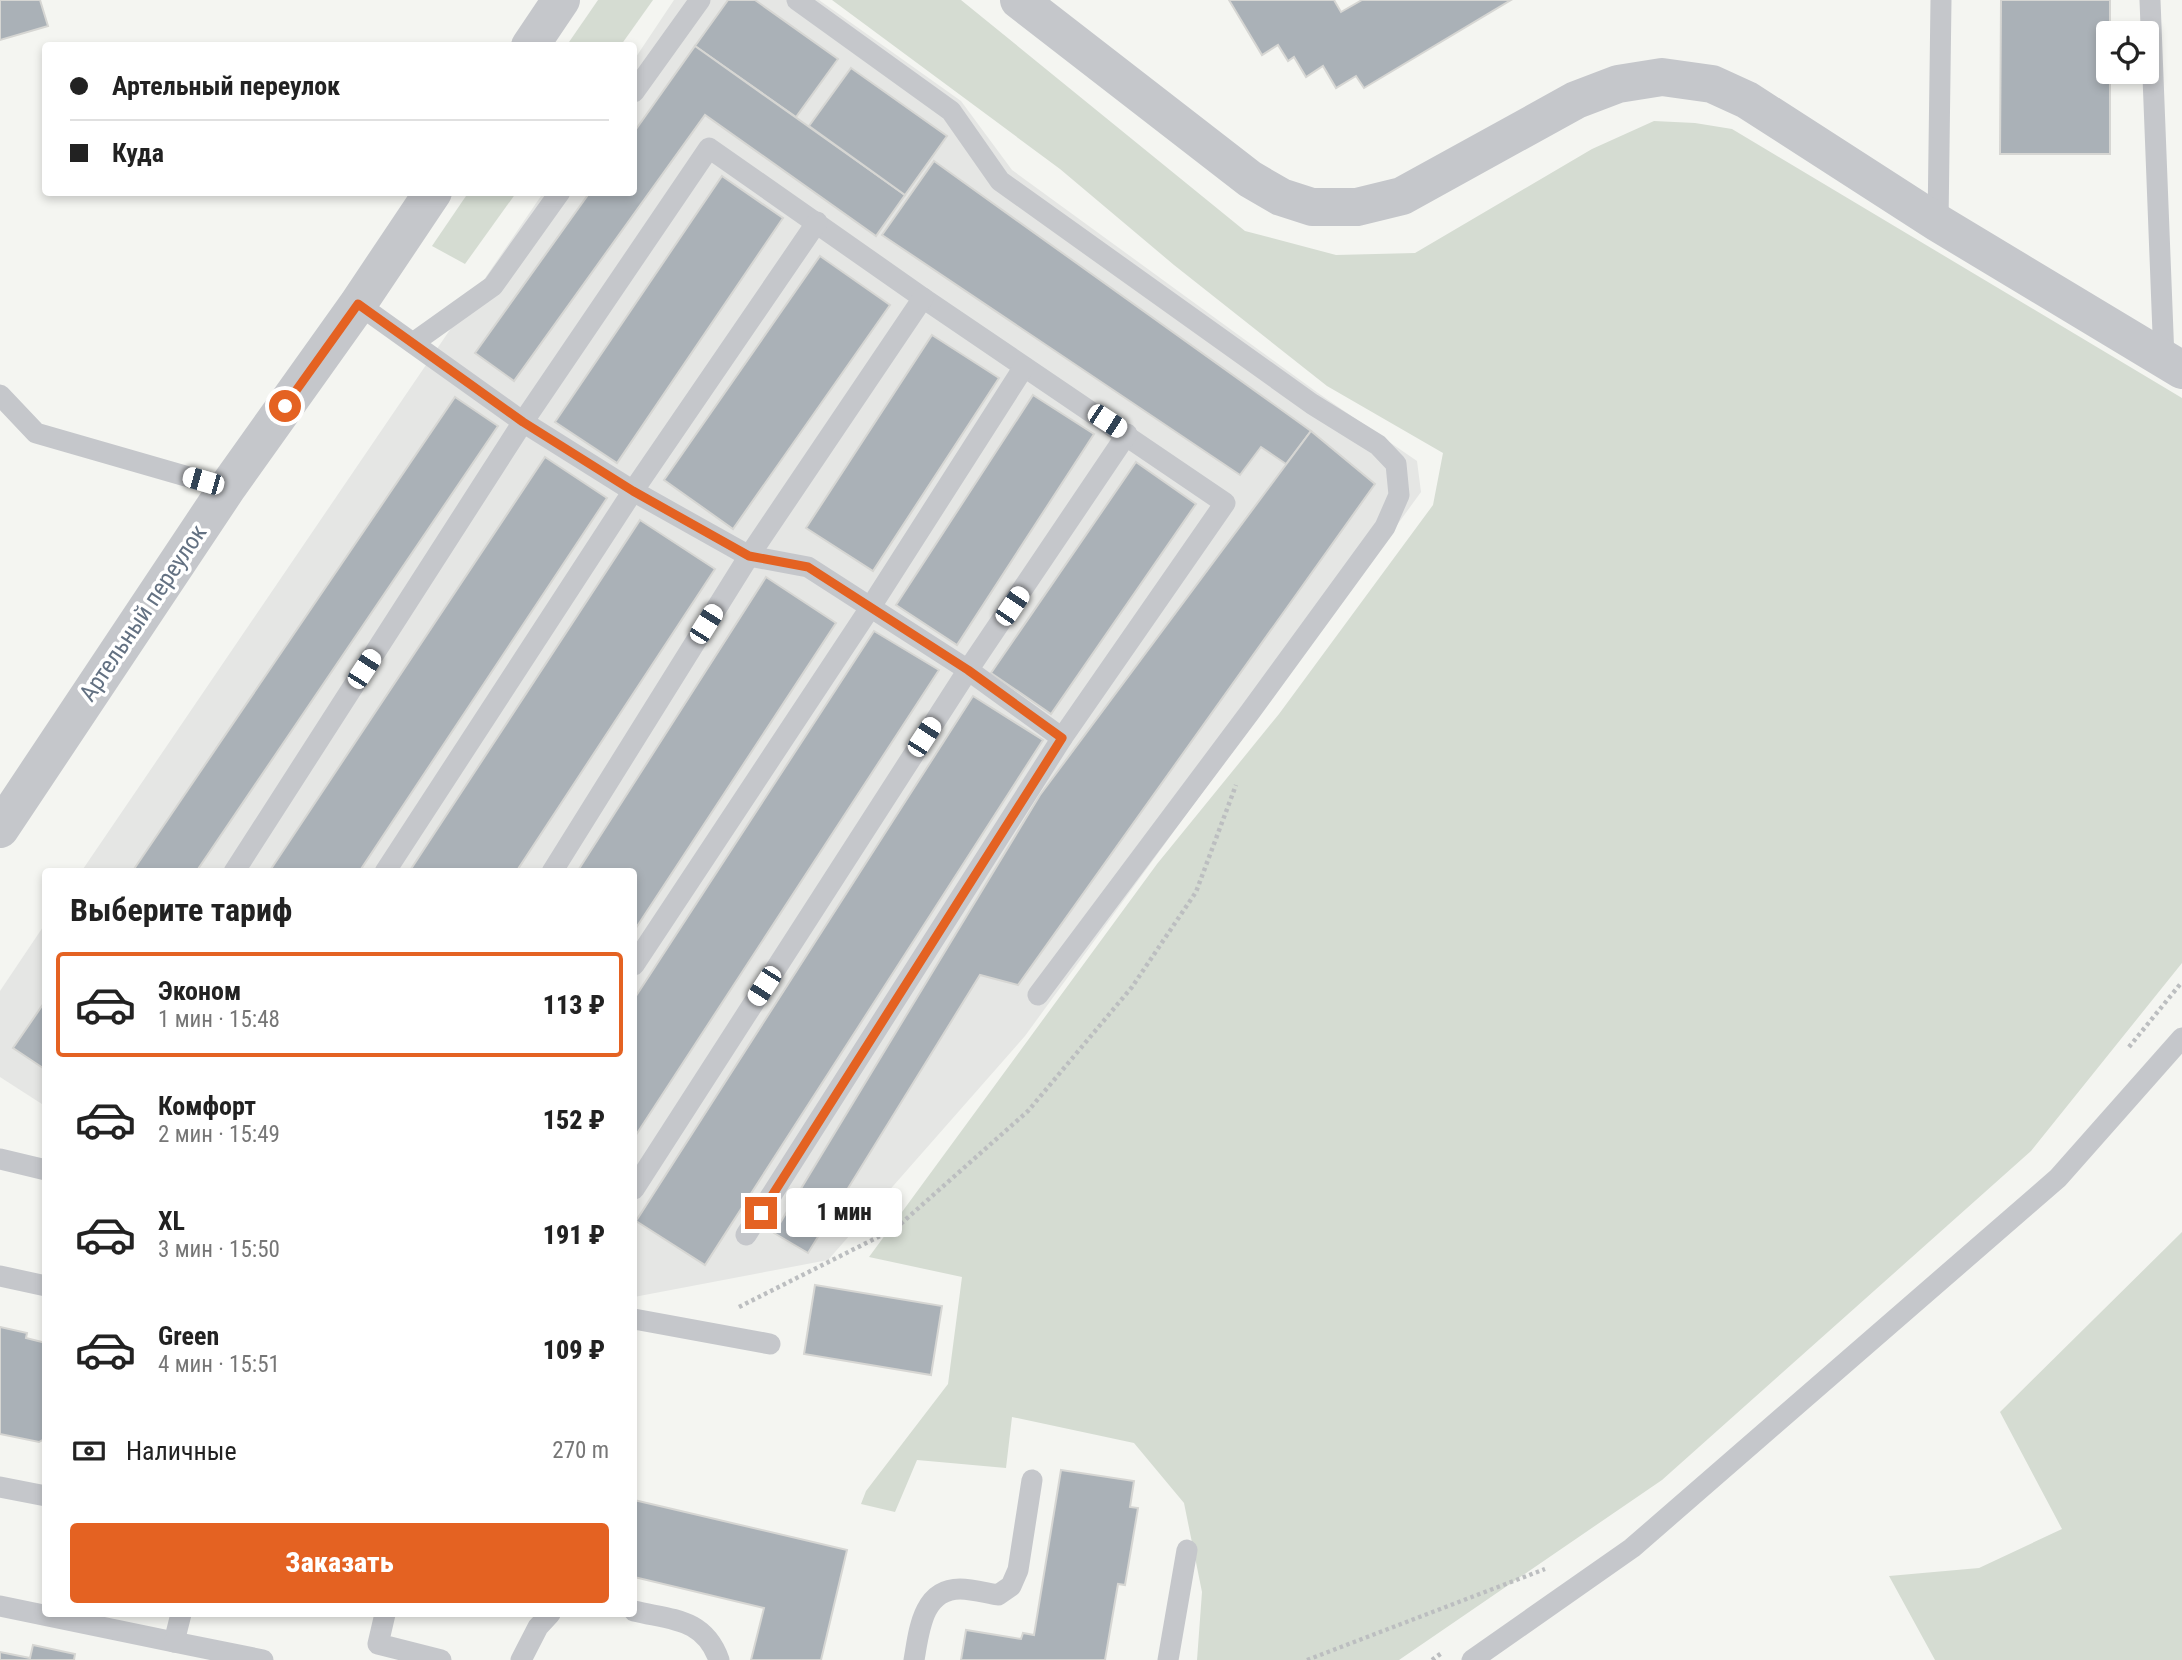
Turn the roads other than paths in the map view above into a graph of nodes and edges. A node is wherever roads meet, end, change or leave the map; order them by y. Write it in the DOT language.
graph roads {
  1 [pos="561,0"];
  2 [pos="700,0"];
  3 [pos="797,0"];
  4 [pos="1019,0"];
  5 [pos="1941,0"];
  6 [pos="2150,0"];
  7 [pos="533,42"];
  8 [pos="637,88"];
  9 [pos="430,196"];
  10 [pos="557,196"];
  11 [pos="817,222"];
  12 [pos="1938,223"];
  13 [pos="923,298"];
  14 [pos="358,304"];
  15 [pos="413,342"];
  16 [pos="2173,364"];
  17 [pos="1024,367"];
  18 [pos="0,395"];
  19 [pos="523,422"];
  20 [pos="1127,434"];
  21 [pos="227,488"];
  22 [pos="633,491"];
  23 [pos="749,556"];
  24 [pos="870,608"];
  25 [pos="968,670"];
  26 [pos="1062,738"];
  27 [pos="0,829"];
  28 [pos="237,868"];
  29 [pos="388,868"];
  30 [pos="554,868"];
  31 [pos="637,960"];
  32 [pos="1038,995"];
  33 [pos="2182,1038"];
  34 [pos="0,1159"];
  35 [pos="42,1169"];
  36 [pos="637,1183"];
  37 [pos="746,1236"];
  38 [pos="0,1276"];
  39 [pos="42,1285"];
  40 [pos="637,1320"];
  41 [pos="770,1344"];
  42 [pos="1032,1480"];
  43 [pos="0,1487"];
  44 [pos="42,1495"];
  45 [pos="1187,1550"];
  46 [pos="0,1606"];
  47 [pos="637,1612"];
  48 [pos="42,1615"];
  49 [pos="53,1617"];
  50 [pos="180,1617"];
  51 [pos="384,1617"];
  52 [pos="547,1617"];
  53 [pos="174,1642"];
  54 [pos="374,1652"];
  55 [pos="262,1660"];
  56 [pos="441,1660"];
  57 [pos="521,1660"];
  58 [pos="719,1660"];
  59 [pos="914,1660"];
  60 [pos="1168,1660"];
  61 [pos="1472,1660"];
  1 -- 7 [label="street"];
  2 -- 8 [label="lane"];
  3 -- 32 [label="lane"];
  4 -- 12 [label="street"];
  5 -- 12 [label="lane"];
  6 -- 16 [label="lane"];
  9 -- 14 [label="street, Артельный переулок"];
  10 -- 15 [label="lane"];
  11 -- 13 [label="lane"];
  11 -- 19 [label="lane"];
  11 -- 22 [label="lane"];
  12 -- 16 [label="street"];
  13 -- 17 [label="lane"];
  13 -- 23 [label="lane"];
  14 -- 15 [label="lane"];
  14 -- 21 [label="street, Артельный переулок"];
  15 -- 19 [label="lane"];
  17 -- 20 [label="lane"];
  17 -- 24 [label="lane"];
  18 -- 21 [label="lane"];
  19 -- 22 [label="lane"];
  19 -- 28 [label="lane"];
  20 -- 25 [label="lane"];
  20 -- 26 [label="lane"];
  21 -- 27 [label="street, Артельный переулок"];
  22 -- 23 [label="lane"];
  22 -- 29 [label="lane"];
  23 -- 24 [label="lane"];
  23 -- 30 [label="lane"];
  24 -- 25 [label="lane"];
  24 -- 31 [label="lane"];
  25 -- 26 [label="lane"];
  25 -- 36 [label="lane"];
  26 -- 37 [label="lane"];
  33 -- 61 [label="lane"];
  34 -- 35 [label="lane"];
  38 -- 39 [label="lane"];
  40 -- 41 [label="lane"];
  42 -- 59 [label="lane"];
  43 -- 44 [label="lane"];
  45 -- 60 [label="lane"];
  46 -- 48 [label="lane"];
  47 -- 58 [label="lane"];
  49 -- 53 [label="lane"];
  50 -- 53 [label="lane"];
  51 -- 54 [label="lane"];
  52 -- 57 [label="lane"];
  53 -- 55 [label="lane"];
  54 -- 56 [label="lane"];
}
